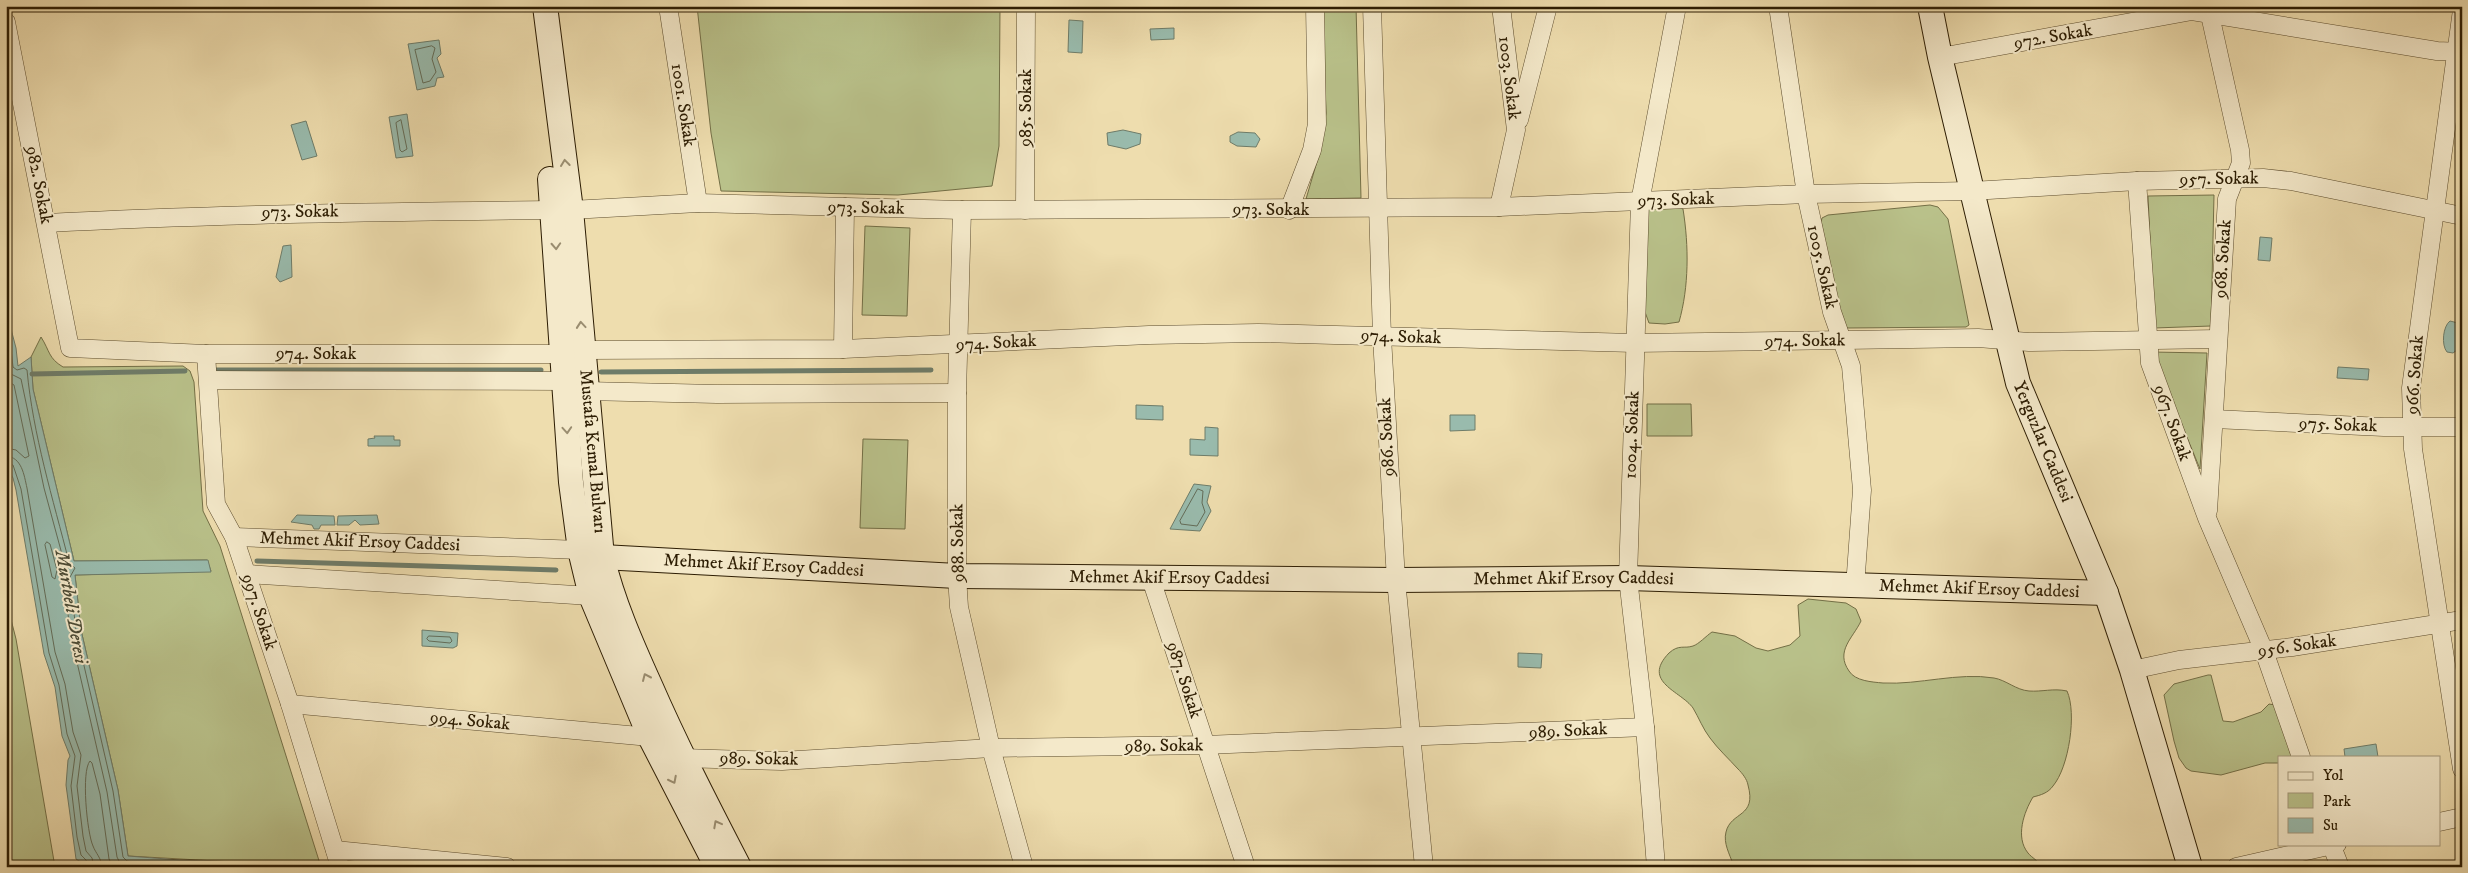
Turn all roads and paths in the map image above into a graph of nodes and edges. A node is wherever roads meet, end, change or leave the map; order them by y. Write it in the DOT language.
graph roads {
  1 [pos="529,6"];
  2 [pos="545,6"];
  3 [pos="668,6"];
  4 [pos="1026,6"];
  5 [pos="1314,6"];
  6 [pos="1372,6"];
  7 [pos="1501,6"];
  8 [pos="1548,6"];
  9 [pos="1677,6"];
  10 [pos="1778,6"];
  11 [pos="1930,6"];
  12 [pos="2208,10"];
  13 [pos="2462,10"];
  14 [pos="6,22"];
  15 [pos="2459,52"];
  16 [pos="1940,57"];
  17 [pos="1516,130"];
  18 [pos="2236,178"];
  19 [pos="2137,181"];
  20 [pos="1972,191"];
  21 [pos="1806,194"];
  22 [pos="1640,202"];
  23 [pos="698,204"];
  24 [pos="845,207"];
  25 [pos="1499,207"];
  26 [pos="1378,209"];
  27 [pos="562,210"];
  28 [pos="962,210"];
  29 [pos="1025,210"];
  30 [pos="1289,210"];
  31 [pos="2434,210"];
  32 [pos="2462,216"];
  33 [pos="47,223"];
  34 [pos="1382,337"];
  35 [pos="2147,339"];
  36 [pos="2218,339"];
  37 [pos="2006,340"];
  38 [pos="1843,341"];
  39 [pos="1634,343"];
  40 [pos="958,345"];
  41 [pos="70,348"];
  42 [pos="843,349"];
  43 [pos="573,352"];
  44 [pos="206,354"];
  45 [pos="209,380"];
  46 [pos="564,381"];
  47 [pos="586,391"];
  48 [pos="957,393"];
  49 [pos="2214,419"];
  50 [pos="2411,427"];
  51 [pos="2462,427"];
  52 [pos="2207,518"];
  53 [pos="234,537"];
  54 [pos="591,553"];
  55 [pos="247,574"];
  56 [pos="957,576"];
  57 [pos="1628,578"];
  58 [pos="1151,579"];
  59 [pos="1396,580"];
  60 [pos="1855,587"];
  61 [pos="2106,593"];
  62 [pos="591,596"];
  63 [pos="2462,620"];
  64 [pos="2439,624"];
  65 [pos="2264,651"];
  66 [pos="2132,670"];
  67 [pos="290,704"];
  68 [pos="1645,728"];
  69 [pos="650,737"];
  70 [pos="1410,739"];
  71 [pos="1205,745"];
  72 [pos="991,748"];
  73 [pos="2301,756"];
  74 [pos="682,758"];
  75 [pos="2462,769"];
  76 [pos="2462,817"];
  77 [pos="2440,822"];
  78 [pos="2329,846"];
  79 [pos="2333,846"];
  80 [pos="337,859"];
  81 [pos="416,863"];
  82 [pos="507,867"];
  83 [pos="717,867"];
  84 [pos="739,867"];
  85 [pos="1024,867"];
  86 [pos="1246,867"];
  87 [pos="1424,867"];
  88 [pos="1656,867"];
  89 [pos="2190,867"];
  90 [pos="2236,867"];
  91 [pos="2340,867"];
  1 -- 27 [label="street, Mustafa Kemal Bulvarı"];
  27 -- 2 [label="street, Mustafa Kemal Bulvarı, one-way"];
  3 -- 23 [label="street, 1001. Sokak"];
  4 -- 29 [label="street, 985. Sokak"];
  5 -- 30 [label="street"];
  6 -- 26 [label="street, 986. Sokak"];
  7 -- 17 [label="street, 1003. Sokak"];
  8 -- 17 [label="street"];
  9 -- 22 [label="street, 1004. Sokak"];
  10 -- 21 [label="street, 1005. Sokak"];
  11 -- 16 [label="street, Yerguzlar Caddesi"];
  12 -- 15 [label="street, 972. Sokak"];
  12 -- 16 [label="street, 972. Sokak"];
  12 -- 18 [label="street, 968. Sokak"];
  13 -- 15 [label="street, 966. Sokak"];
  14 -- 33 [label="street, 982. Sokak"];
  15 -- 31 [label="street, 966. Sokak"];
  16 -- 20 [label="street, Yerguzlar Caddesi"];
  17 -- 25 [label="street, 1003. Sokak"];
  18 -- 19 [label="street, 957. Sokak"];
  18 -- 31 [label="street, 957. Sokak"];
  18 -- 36 [label="street, 968. Sokak"];
  19 -- 20 [label="street, 957. Sokak"];
  19 -- 35 [label="street, 967. Sokak"];
  20 -- 21 [label="street, 973. Sokak"];
  20 -- 37 [label="street, Yerguzlar Caddesi"];
  21 -- 22 [label="street, 973. Sokak"];
  21 -- 38 [label="street, 1005. Sokak"];
  22 -- 25 [label="street, 973. Sokak"];
  22 -- 39 [label="street, 1004. Sokak"];
  23 -- 24 [label="street, 973. Sokak"];
  23 -- 27 [label="street, 973. Sokak"];
  24 -- 28 [label="street, 973. Sokak"];
  24 -- 42 [label="street"];
  25 -- 26 [label="street, 973. Sokak"];
  26 -- 30 [label="street, 973. Sokak"];
  26 -- 34 [label="street, 986. Sokak"];
  27 -- 33 [label="street, 973. Sokak"];
  27 -- 43 [label="street, Mustafa Kemal Bulvarı"];
  28 -- 29 [label="street, 973. Sokak"];
  28 -- 40 [label="street, 988. Sokak"];
  29 -- 30 [label="street, 973. Sokak"];
  31 -- 32 [label="street, 957. Sokak"];
  31 -- 50 [label="street, 966. Sokak"];
  33 -- 41 [label="street, 982. Sokak"];
  34 -- 39 [label="street, 974. Sokak"];
  34 -- 40 [label="street, 974. Sokak"];
  34 -- 59 [label="street, 986. Sokak"];
  35 -- 36 [label="street, 974. Sokak"];
  35 -- 37 [label="street, 974. Sokak"];
  35 -- 52 [label="street, 967. Sokak"];
  36 -- 49 [label="street, 968. Sokak"];
  37 -- 38 [label="street, 974. Sokak"];
  37 -- 61 [label="street, Yerguzlar Caddesi"];
  38 -- 39 [label="street, 974. Sokak"];
  38 -- 60 [label="street, 1005. Sokak"];
  39 -- 57 [label="street, 1004. Sokak"];
  40 -- 42 [label="street, 974. Sokak"];
  40 -- 48 [label="street, 988. Sokak"];
  41 -- 44 [label="street, 974. Sokak"];
  42 -- 43 [label="street, 974. Sokak"];
  43 -- 44 [label="street, 974. Sokak"];
  43 -- 46 [label="street, Mustafa Kemal Bulvarı"];
  43 -- 47 [label="street, Mustafa Kemal Bulvarı"];
  44 -- 45 [label="street, 997. Sokak"];
  45 -- 46 [label="street"];
  45 -- 53 [label="street, 997. Sokak"];
  46 -- 54 [label="street, Mustafa Kemal Bulvarı, one-way"];
  47 -- 48 [label="street"];
  47 -- 54 [label="street, Mustafa Kemal Bulvarı"];
  48 -- 56 [label="street, 988. Sokak"];
  49 -- 50 [label="street, 975. Sokak"];
  49 -- 52 [label="street, 968. Sokak"];
  50 -- 51 [label="street, 975. Sokak"];
  50 -- 64 [label="street, 966. Sokak"];
  52 -- 65 [label="street, 967. Sokak"];
  53 -- 54 [label="street, Mehmet Akif Ersoy Caddesi"];
  53 -- 55 [label="street, 997. Sokak"];
  54 -- 56 [label="street, Mehmet Akif Ersoy Caddesi"];
  54 -- 62 [label="street, Mustafa Kemal Bulvarı"];
  74 -- 54 [label="street, Mustafa Kemal Bulvarı, one-way"];
  55 -- 62 [label="street"];
  55 -- 67 [label="street, 997. Sokak"];
  56 -- 58 [label="street, Mehmet Akif Ersoy Caddesi"];
  56 -- 72 [label="street, 988. Sokak"];
  57 -- 59 [label="street, Mehmet Akif Ersoy Caddesi"];
  57 -- 60 [label="street, Mehmet Akif Ersoy Caddesi"];
  57 -- 68 [label="street, 1004. Sokak"];
  58 -- 59 [label="street, Mehmet Akif Ersoy Caddesi"];
  58 -- 71 [label="street, 987. Sokak"];
  59 -- 70 [label="street, 986. Sokak"];
  60 -- 61 [label="street, Mehmet Akif Ersoy Caddesi"];
  61 -- 66 [label="street, Yerguzlar Caddesi"];
  62 -- 69 [label="street, Mustafa Kemal Bulvarı"];
  63 -- 64 [label="street, 956. Sokak"];
  64 -- 65 [label="street, 956. Sokak"];
  64 -- 75 [label="street, 966. Sokak"];
  65 -- 66 [label="street, 956. Sokak"];
  65 -- 73 [label="street, 967. Sokak"];
  66 -- 89 [label="street, Yerguzlar Caddesi"];
  67 -- 69 [label="street, 994. Sokak"];
  67 -- 80 [label="street, 997. Sokak"];
  68 -- 70 [label="street, 989. Sokak"];
  68 -- 88 [label="street, 1004. Sokak"];
  69 -- 83 [label="street, Mustafa Kemal Bulvarı, one-way"];
  70 -- 71 [label="street, 989. Sokak"];
  70 -- 87 [label="street, 986. Sokak"];
  71 -- 72 [label="street, 989. Sokak"];
  71 -- 86 [label="street, 987. Sokak"];
  72 -- 74 [label="street, 989. Sokak"];
  72 -- 85 [label="street, 988. Sokak"];
  84 -- 74 [label="street, Mustafa Kemal Bulvarı, one-way"];
  76 -- 77 [label="street"];
  78 -- 90 [label="street"];
  79 -- 91 [label="street"];
  80 -- 81 [label="street"];
  81 -- 82 [label="street"];
}
